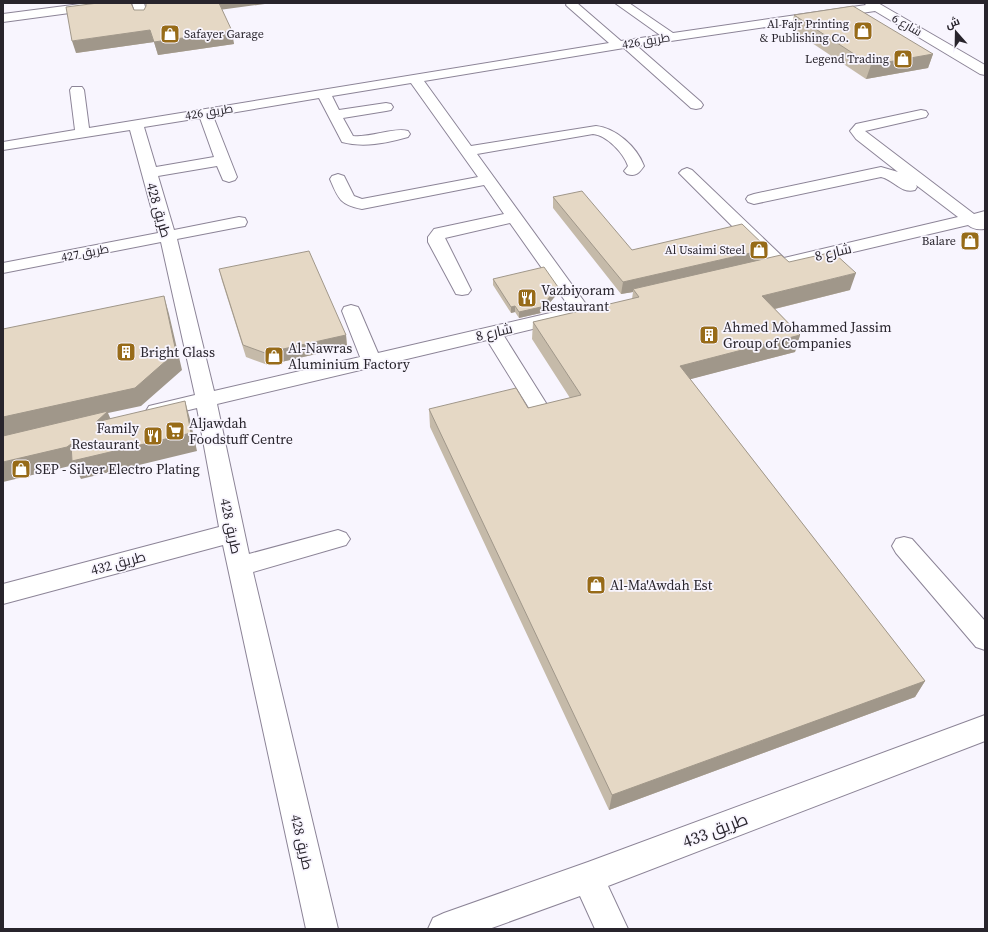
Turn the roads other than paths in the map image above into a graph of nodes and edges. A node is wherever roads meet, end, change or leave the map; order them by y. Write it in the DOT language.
graph roads {
  1 [pos="114,3"];
  2 [pos="138,3"];
  3 [pos="621,3"];
  4 [pos="572,5"];
  5 [pos="874,5"];
  6 [pos="3,18"];
  7 [pos="142,18"];
  8 [pos="671,37"];
  9 [pos="623,45"];
  10 [pos="985,60"];
  11 [pos="971,62"];
  12 [pos="985,70"];
  13 [pos="415,79"];
  14 [pos="76,90"];
  15 [pos="324,94"];
  16 [pos="696,105"];
  17 [pos="386,107"];
  18 [pos="69,110"];
  19 [pos="205,113"];
  20 [pos="921,114"];
  21 [pos="334,115"];
  22 [pos="136,124"];
  23 [pos="77,133"];
  24 [pos="403,134"];
  25 [pos="3,146"];
  26 [pos="467,151"];
  27 [pos="222,160"];
  28 [pos="632,171"];
  29 [pos="148,173"];
  30 [pos="688,173"];
  31 [pos="229,177"];
  32 [pos="338,179"];
  33 [pos="487,180"];
  34 [pos="754,199"];
  35 [pos="514,217"];
  36 [pos="239,222"];
  37 [pos="974,222"];
  38 [pos="168,237"];
  39 [pos="780,264"];
  40 [pos="3,268"];
  41 [pos="758,270"];
  42 [pos="462,290"];
  43 [pos="351,311"];
  44 [pos="493,333"];
  45 [pos="372,360"];
  46 [pos="206,400"];
  47 [pos="540,411"];
  48 [pos="138,416"];
  49 [pos="232,533"];
  50 [pos="338,539"];
  51 [pos="904,546"];
  52 [pos="240,566"];
  53 [pos="3,594"];
  54 [pos="985,639"];
  55 [pos="985,728"];
  56 [pos="588,878"];
  57 [pos="322,929"];
  58 [pos="444,929"];
  59 [pos="612,929"];
  1 -- 6 [label="street"];
  2 -- 7 [label="street"];
  3 -- 8 [label="street"];
  4 -- 9 [label="street"];
  5 -- 8 [label="street, طريق 426"];
  5 -- 11 [label="street, شارع 6"];
  8 -- 9 [label="street, طريق 426"];
  9 -- 13 [label="street, طريق 426"];
  9 -- 16 [label="street"];
  10 -- 11 [label="street"];
  11 -- 12 [label="street, شارع 6"];
  13 -- 15 [label="street, طريق 426"];
  13 -- 26 [label="street"];
  14 -- 23 [label="street"];
  15 -- 19 [label="street, طريق 426"];
  15 -- 21 [label="street"];
  17 -- 21 [label="street"];
  18 -- 23 [label="street"];
  19 -- 22 [label="street, طريق 426"];
  19 -- 27 [label="street"];
  20 -- 37 [label="street"];
  21 -- 24 [label="street"];
  22 -- 23 [label="street, طريق 426"];
  22 -- 29 [label="street, طريق 428"];
  23 -- 25 [label="street, طريق 426"];
  26 -- 28 [label="street"];
  26 -- 33 [label="street"];
  27 -- 29 [label="street"];
  27 -- 31 [label="street"];
  29 -- 38 [label="street, طريق 428"];
  30 -- 39 [label="street"];
  32 -- 33 [label="street"];
  33 -- 35 [label="street"];
  34 -- 37 [label="street"];
  35 -- 42 [label="street"];
  35 -- 44 [label="street, شارع 8"];
  36 -- 38 [label="street, طريق 427"];
  37 -- 39 [label="street, شارع 8"];
  38 -- 40 [label="street, طريق 427"];
  38 -- 46 [label="street, طريق 428"];
  39 -- 41 [label="street, شارع 8"];
  43 -- 45 [label="street"];
  44 -- 45 [label="street, شارع 8"];
  44 -- 47 [label="street"];
  45 -- 46 [label="street, شارع 8"];
  46 -- 48 [label="street, شارع 8"];
  46 -- 49 [label="street, طريق 428"];
  49 -- 52 [label="street, طريق 428"];
  49 -- 53 [label="street, طريق 432"];
  50 -- 52 [label="street"];
  51 -- 54 [label="street"];
  52 -- 57 [label="street, طريق 428"];
  55 -- 56 [label="street, طريق 433"];
  56 -- 58 [label="street, طريق 433"];
  56 -- 59 [label="street"];
}
